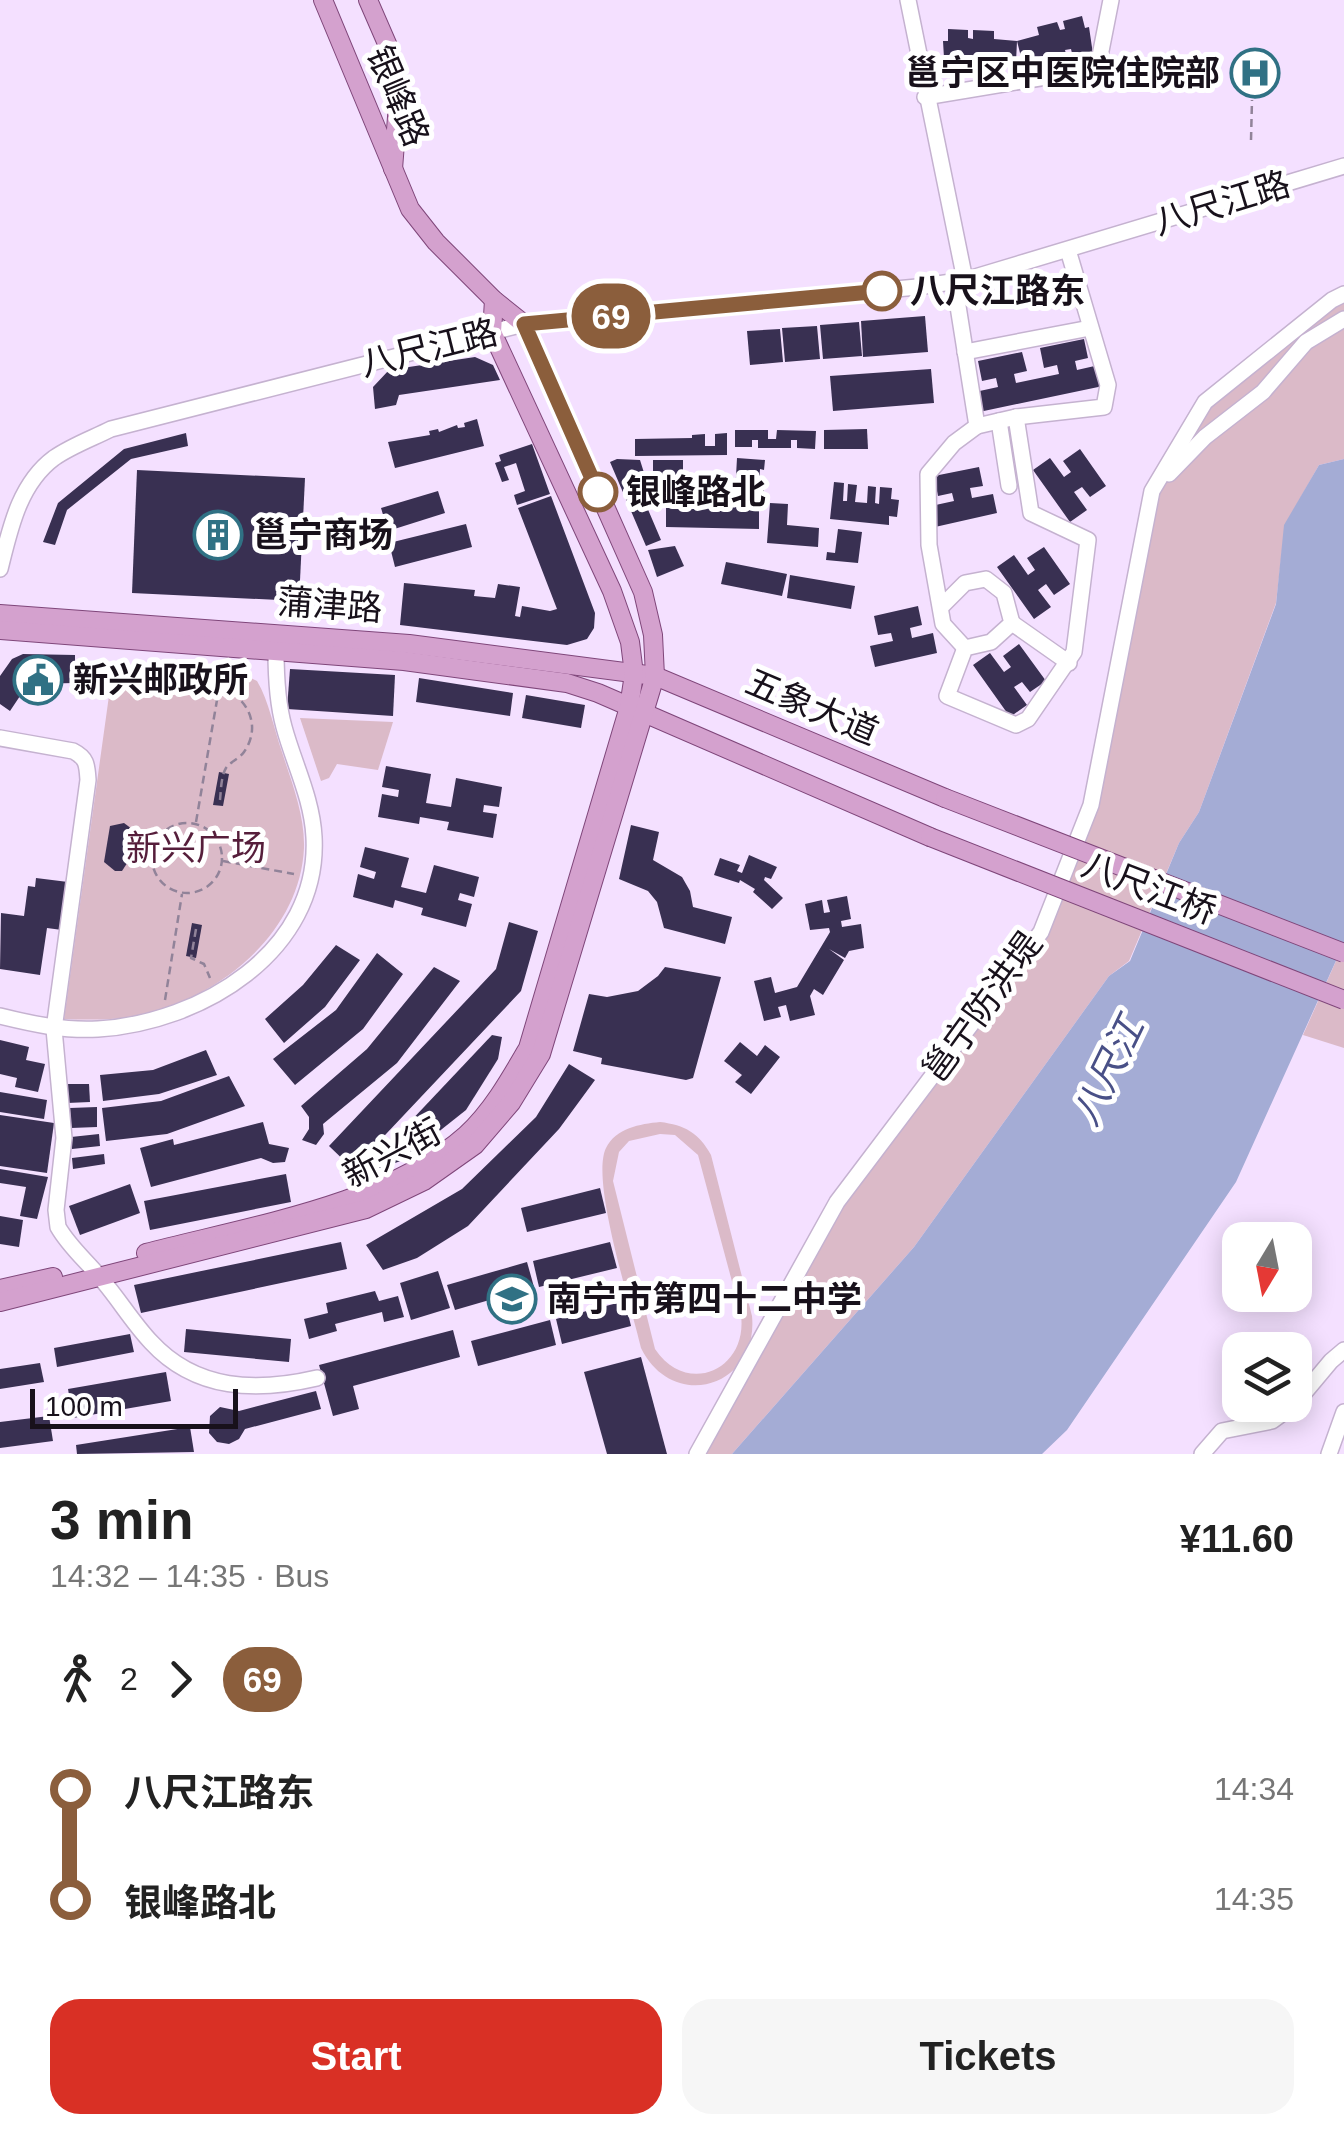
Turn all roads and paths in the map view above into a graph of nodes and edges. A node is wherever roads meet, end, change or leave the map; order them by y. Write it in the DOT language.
graph roads {
  1 [pos="323,0"];
  2 [pos="368,0"];
  3 [pos="908,0"];
  4 [pos="1111,0"];
  5 [pos="925,98"];
  6 [pos="1252,100"];
  7 [pos="1252,140"];
  8 [pos="1344,166"];
  9 [pos="393,174"];
  10 [pos="1068,250"];
  11 [pos="959,281"];
  12 [pos="1344,294"];
  13 [pos="494,300"];
  14 [pos="1344,319"];
  15 [pos="524,324"];
  16 [pos="1090,328"];
  17 [pos="492,332"];
  18 [pos="966,352"];
  19 [pos="1016,417"];
  20 [pos="999,421"];
  21 [pos="978,426"];
  22 [pos="1009,486"];
  23 [pos="1152,491"];
  24 [pos="0,569"];
  25 [pos="941,606"];
  26 [pos="0,614"];
  27 [pos="1012,623"];
  28 [pos="0,630"];
  29 [pos="966,648"];
  30 [pos="276,652"];
  31 [pos="1069,662"];
  32 [pos="222,671"];
  33 [pos="634,674"];
  34 [pos="654,676"];
  35 [pos="220,686"];
  36 [pos="635,710"];
  37 [pos="0,738"];
  38 [pos="945,798"];
  39 [pos="220,800"];
  40 [pos="196,824"];
  41 [pos="930,837"];
  42 [pos="222,861"];
  43 [pos="301,875"];
  44 [pos="182,892"];
  45 [pos="196,929"];
  46 [pos="1344,954"];
  47 [pos="215,994"];
  48 [pos="1344,1000"];
  49 [pos="164,1008"];
  50 [pos="0,1016"];
  51 [pos="54,1029"];
  52 [pos="95,1273"];
  53 [pos="0,1289"];
  54 [pos="0,1302"];
  55 [pos="1344,1350"];
  56 [pos="318,1378"];
  57 [pos="1312,1384"];
  58 [pos="1344,1412"];
  59 [pos="1267,1422"];
  60 [pos="696,1454"];
  61 [pos="1202,1454"];
  62 [pos="1329,1454"];
  1 -- 9 [label="main road, 银峰路"];
  2 -- 9 [label="main road, 银峰路"];
  3 -- 5 [label="street"];
  4 -- 5 [label="street"];
  5 -- 11 [label="street"];
  6 -- 7 [label="path"];
  8 -- 10 [label="street, 八尺江路"];
  9 -- 13 [label="main road"];
  10 -- 11 [label="street, 八尺江路"];
  10 -- 16 [label="street"];
  11 -- 15 [label="street, 八尺江路"];
  11 -- 18 [label="street"];
  12 -- 23 [label="street, 邕宁防洪堤"];
  13 -- 15 [label="main road"];
  13 -- 17 [label="main road"];
  14 -- 23 [label="street"];
  15 -- 17 [label="street, 八尺江路"];
  15 -- 34 [label="main road"];
  16 -- 18 [label="street"];
  16 -- 19 [label="street"];
  17 -- 24 [label="street, 八尺江路"];
  17 -- 33 [label="main road"];
  18 -- 21 [label="street"];
  19 -- 20 [label="street"];
  19 -- 31 [label="street"];
  20 -- 21 [label="street"];
  20 -- 22 [label="street"];
  21 -- 25 [label="street"];
  23 -- 60 [label="street, 邕宁防洪堤"];
  25 -- 27 [label="street"];
  25 -- 29 [label="street"];
  26 -- 33 [label="main road, 蒲津路"];
  27 -- 29 [label="street"];
  27 -- 31 [label="street"];
  28 -- 30 [label="main road, 蒲津路"];
  29 -- 31 [label="street"];
  30 -- 36 [label="main road, 蒲津路"];
  30 -- 47 [label="street"];
  32 -- 35 [label="path"];
  33 -- 34 [label="main road, 蒲津路"];
  33 -- 36 [label="main road"];
  34 -- 36 [label="main road"];
  34 -- 38 [label="main road, 五象大道"];
  35 -- 39 [label="path"];
  35 -- 40 [label="path"];
  36 -- 41 [label="main road, 五象大道"];
  36 -- 52 [label="main road, 新兴街"];
  37 -- 51 [label="street"];
  38 -- 46 [label="main road, 八尺江桥, bridge"];
  40 -- 42 [label="path"];
  40 -- 44 [label="path"];
  41 -- 48 [label="main road, 八尺江桥, bridge"];
  42 -- 43 [label="path"];
  42 -- 44 [label="path"];
  44 -- 49 [label="path"];
  45 -- 47 [label="path"];
  47 -- 51 [label="street"];
  50 -- 51 [label="street"];
  51 -- 52 [label="street"];
  52 -- 53 [label="main road, 新兴街"];
  52 -- 54 [label="main road, 新兴街"];
  52 -- 56 [label="street"];
  55 -- 57 [label="street"];
  58 -- 62 [label="street"];
  59 -- 61 [label="street"];
}
